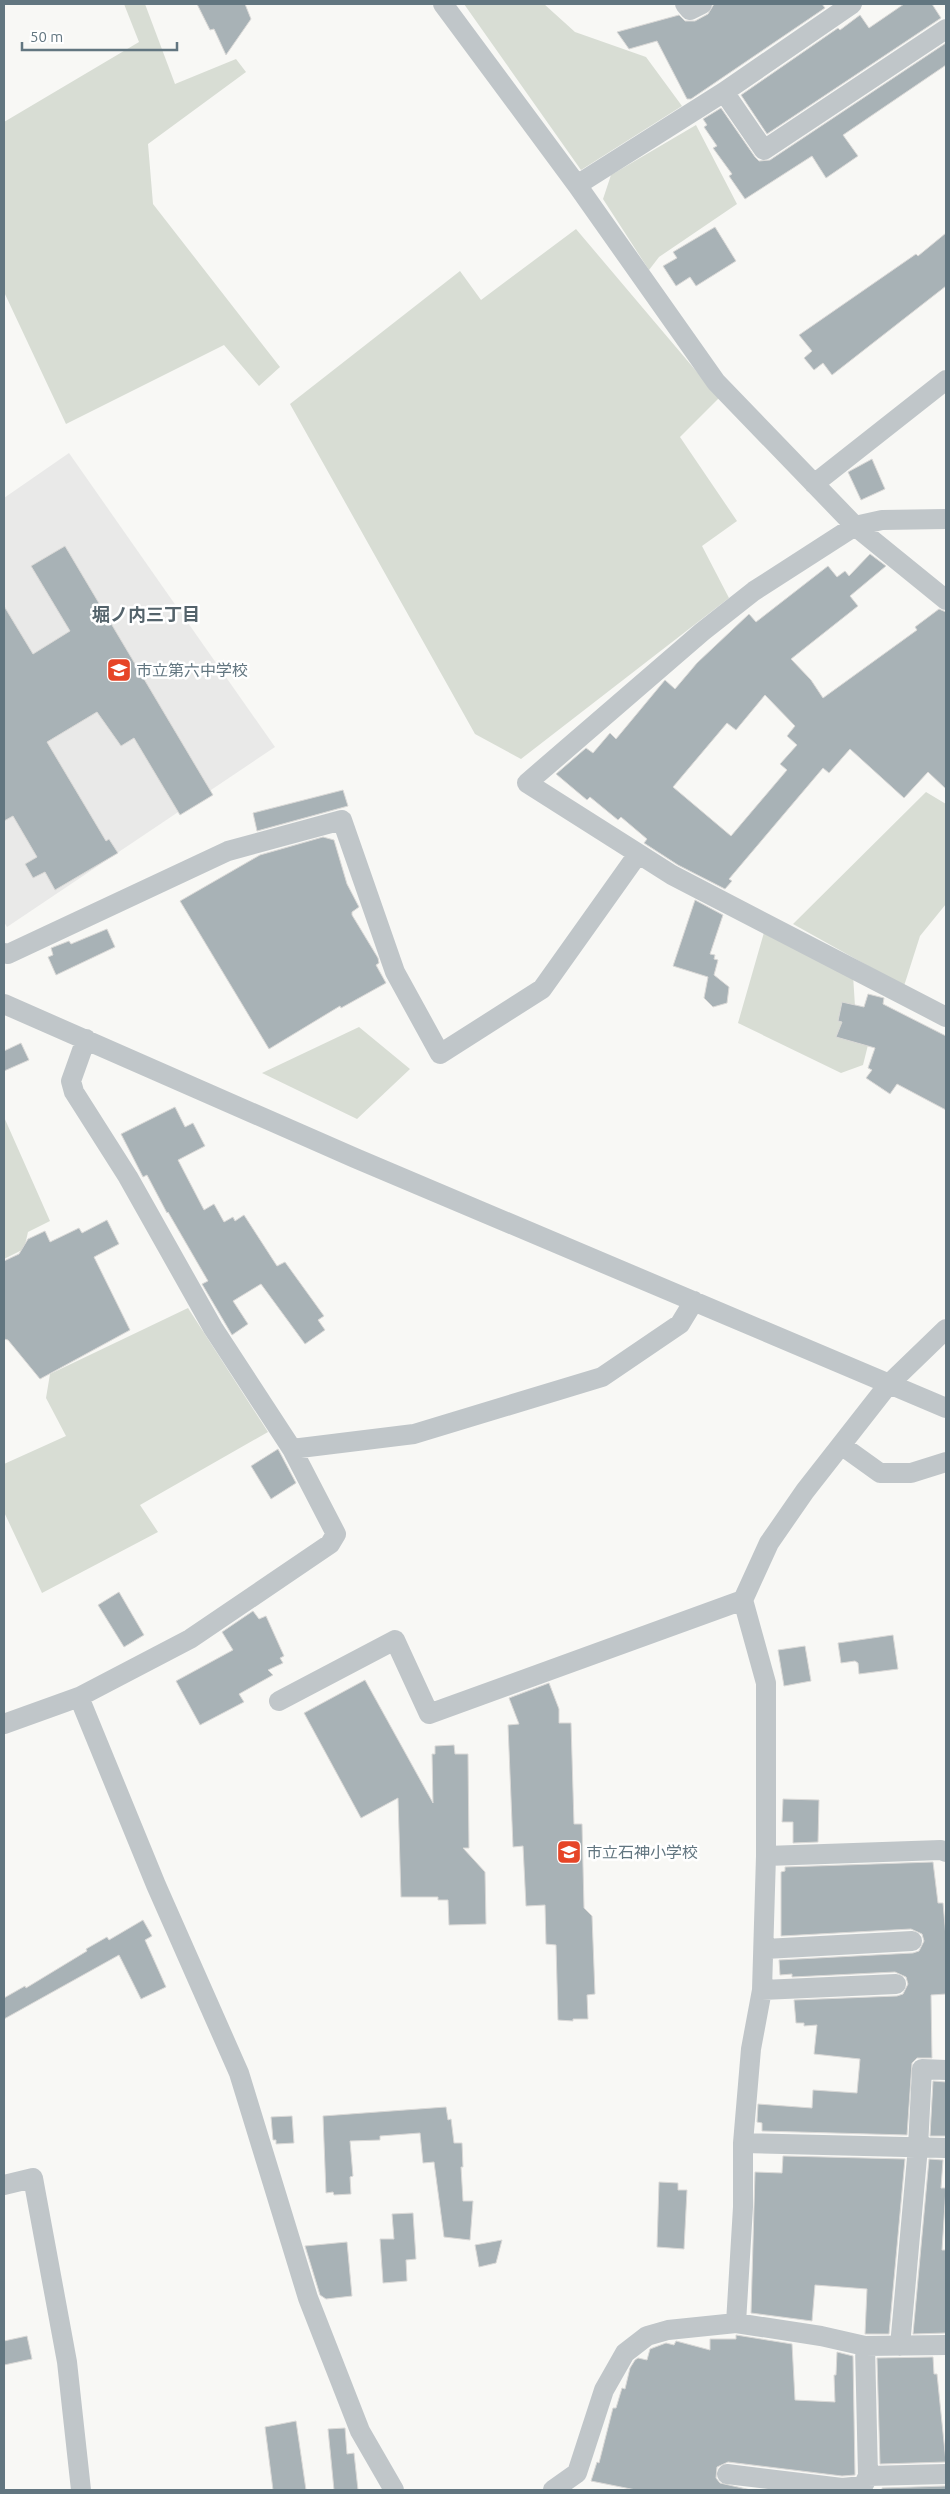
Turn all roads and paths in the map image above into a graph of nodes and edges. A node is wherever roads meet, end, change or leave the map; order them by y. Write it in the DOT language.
graph roads {
  1 [pos="443,4"];
  2 [pos="685,4"];
  3 [pos="702,4"];
  4 [pos="852,4"];
  5 [pos="946,29"];
  6 [pos="724,92"];
  7 [pos="578,185"];
  8 [pos="946,380"];
  9 [pos="814,484"];
  10 [pos="946,520"];
  11 [pos="855,526"];
  12 [pos="946,600"];
  13 [pos="638,854"];
  14 [pos="4,953"];
  15 [pos="4,1004"];
  16 [pos="946,1017"];
  17 [pos="86,1040"];
  18 [pos="694,1300"];
  19 [pos="946,1329"];
  20 [pos="888,1384"];
  21 [pos="946,1408"];
  22 [pos="840,1445"];
  23 [pos="292,1450"];
  24 [pos="946,1462"];
  25 [pos="744,1600"];
  26 [pos="79,1697"];
  27 [pos="280,1701"];
  28 [pos="4,1724"];
  29 [pos="946,1852"];
  30 [pos="766,1856"];
  31 [pos="912,1941"];
  32 [pos="765,1949"];
  33 [pos="896,1984"];
  34 [pos="762,1990"];
  35 [pos="946,2070"];
  36 [pos="743,2143"];
  37 [pos="918,2147"];
  38 [pos="946,2148"];
  39 [pos="4,2185"];
  40 [pos="736,2323"];
  41 [pos="946,2345"];
  42 [pos="865,2346"];
  43 [pos="900,2346"];
  44 [pos="727,2474"];
  45 [pos="946,2474"];
  46 [pos="868,2476"];
  47 [pos="842,2489"];
  48 [pos="81,2490"];
  49 [pos="394,2490"];
  50 [pos="553,2490"];
  1 -- 7 [label="street"];
  2 -- 3 [label="street"];
  4 -- 6 [label="street"];
  5 -- 6 [label="street"];
  6 -- 7 [label="street"];
  7 -- 9 [label="street"];
  8 -- 9 [label="street"];
  9 -- 11 [label="street"];
  10 -- 11 [label="street"];
  11 -- 12 [label="street"];
  11 -- 13 [label="street"];
  13 -- 14 [label="street"];
  13 -- 16 [label="street"];
  15 -- 17 [label="street"];
  17 -- 18 [label="street"];
  17 -- 23 [label="street"];
  18 -- 20 [label="street"];
  18 -- 23 [label="street"];
  19 -- 20 [label="street"];
  20 -- 21 [label="street"];
  20 -- 22 [label="street"];
  22 -- 24 [label="street"];
  22 -- 25 [label="street"];
  23 -- 26 [label="street"];
  25 -- 27 [label="street"];
  25 -- 30 [label="street"];
  26 -- 28 [label="street"];
  26 -- 49 [label="street"];
  29 -- 30 [label="street"];
  30 -- 32 [label="street"];
  31 -- 32 [label="street"];
  32 -- 34 [label="street"];
  33 -- 34 [label="street"];
  34 -- 36 [label="street"];
  35 -- 37 [label="street"];
  36 -- 37 [label="street"];
  36 -- 40 [label="street"];
  37 -- 38 [label="street"];
  37 -- 43 [label="street"];
  39 -- 48 [label="street"];
  40 -- 42 [label="street"];
  40 -- 50 [label="street"];
  41 -- 43 [label="street"];
  42 -- 43 [label="street"];
  42 -- 46 [label="street"];
  44 -- 47 [label="street"];
  45 -- 46 [label="street"];
  46 -- 47 [label="street"];
}
